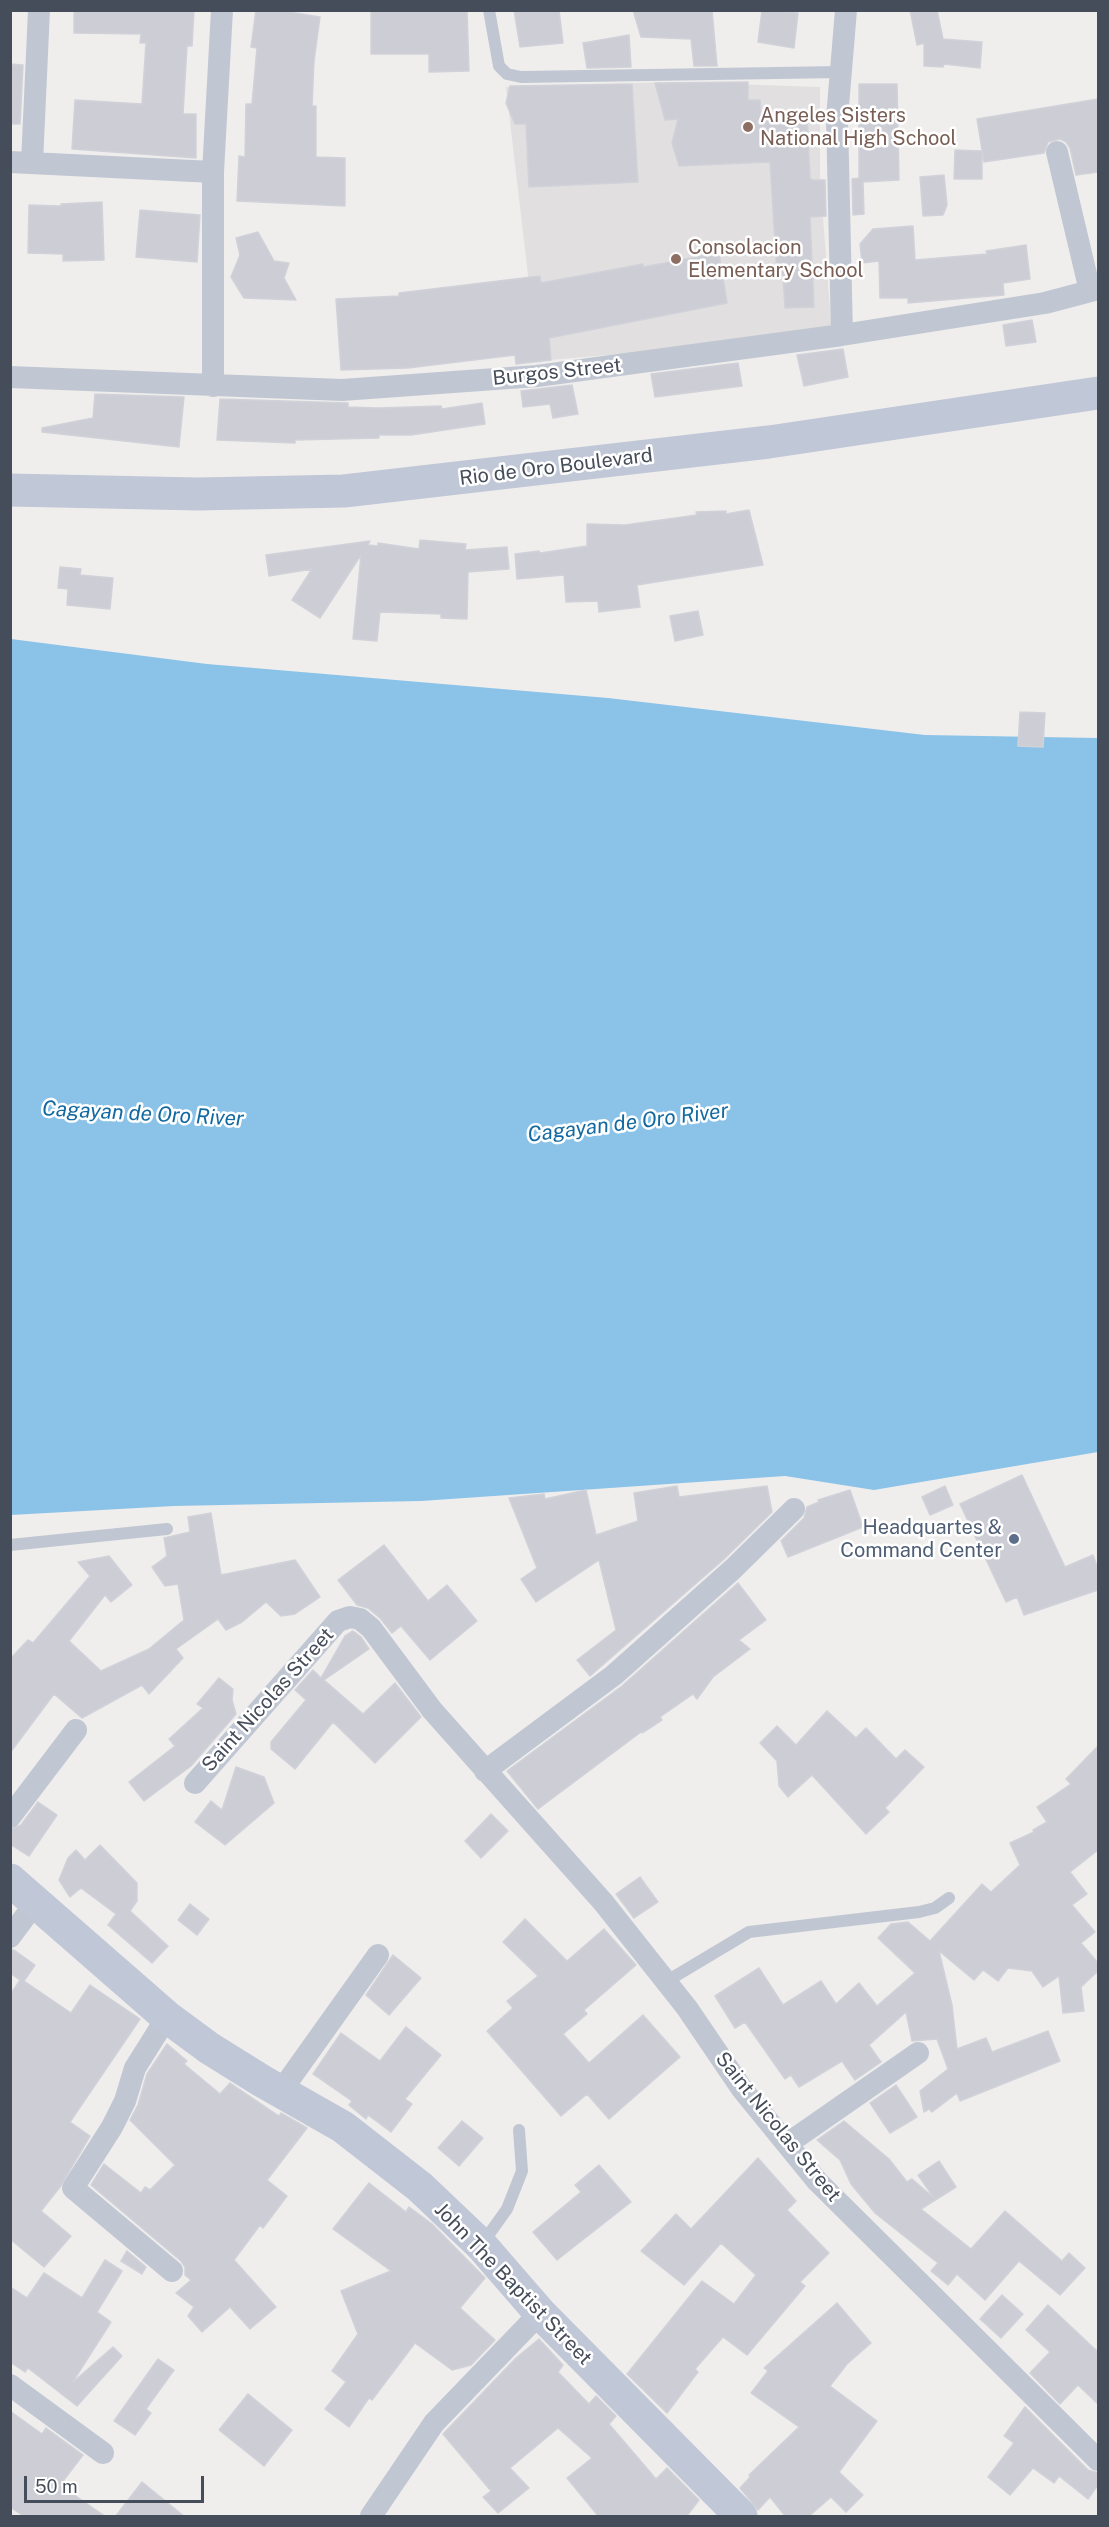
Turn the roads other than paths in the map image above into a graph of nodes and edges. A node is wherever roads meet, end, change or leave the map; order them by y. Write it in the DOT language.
graph roads {
  1 [pos="39,10"];
  2 [pos="222,10"];
  3 [pos="489,10"];
  4 [pos="846,10"];
  5 [pos="840,72"];
  6 [pos="1057,152"];
  7 [pos="21,163"];
  8 [pos="213,172"];
  9 [pos="1094,290"];
  10 [pos="842,335"];
  11 [pos="10,377"];
  12 [pos="213,386"];
  13 [pos="1098,393"];
  14 [pos="10,490"];
  15 [pos="794,1509"];
  16 [pos="167,1529"];
  17 [pos="10,1545"];
  18 [pos="76,1730"];
  19 [pos="485,1771"];
  20 [pos="195,1783"];
  21 [pos="10,1817"];
  22 [pos="10,1880"];
  23 [pos="949,1898"];
  24 [pos="36,1902"];
  25 [pos="10,1937"];
  26 [pos="378,1955"];
  27 [pos="667,1981"];
  28 [pos="167,2017"];
  29 [pos="918,2053"];
  30 [pos="281,2091"];
  31 [pos="519,2130"];
  32 [pos="787,2144"];
  33 [pos="481,2245"];
  34 [pos="172,2271"];
  35 [pos="540,2313"];
  36 [pos="10,2385"];
  37 [pos="103,2453"];
  38 [pos="1098,2460"];
  39 [pos="371,2517"];
  40 [pos="741,2517"];
  1 -- 7 [label="street"];
  2 -- 8 [label="street"];
  3 -- 5 [label="lane"];
  4 -- 5 [label="street"];
  5 -- 10 [label="street"];
  6 -- 9 [label="street"];
  7 -- 8 [label="street"];
  8 -- 12 [label="street"];
  9 -- 10 [label="street, Burgos Street"];
  10 -- 12 [label="street, Burgos Street"];
  11 -- 12 [label="street, Burgos Street"];
  13 -- 14 [label="main road, Rio de Oro Boulevard"];
  15 -- 19 [label="street"];
  16 -- 17 [label="lane"];
  18 -- 21 [label="street"];
  19 -- 20 [label="street, Saint Nicolas Street"];
  19 -- 27 [label="street, Saint Nicolas Street"];
  22 -- 24 [label="main road, John The Baptist Street"];
  23 -- 27 [label="lane"];
  24 -- 25 [label="street"];
  24 -- 28 [label="main road, John The Baptist Street"];
  26 -- 30 [label="street"];
  27 -- 32 [label="street, Saint Nicolas Street"];
  28 -- 30 [label="main road, John The Baptist Street"];
  28 -- 34 [label="street"];
  29 -- 32 [label="street"];
  30 -- 33 [label="main road, John The Baptist Street"];
  31 -- 33 [label="lane"];
  32 -- 38 [label="street, Saint Nicolas Street"];
  33 -- 35 [label="main road, John The Baptist Street"];
  35 -- 39 [label="street"];
  35 -- 40 [label="main road, John The Baptist Street"];
  36 -- 37 [label="street"];
}
